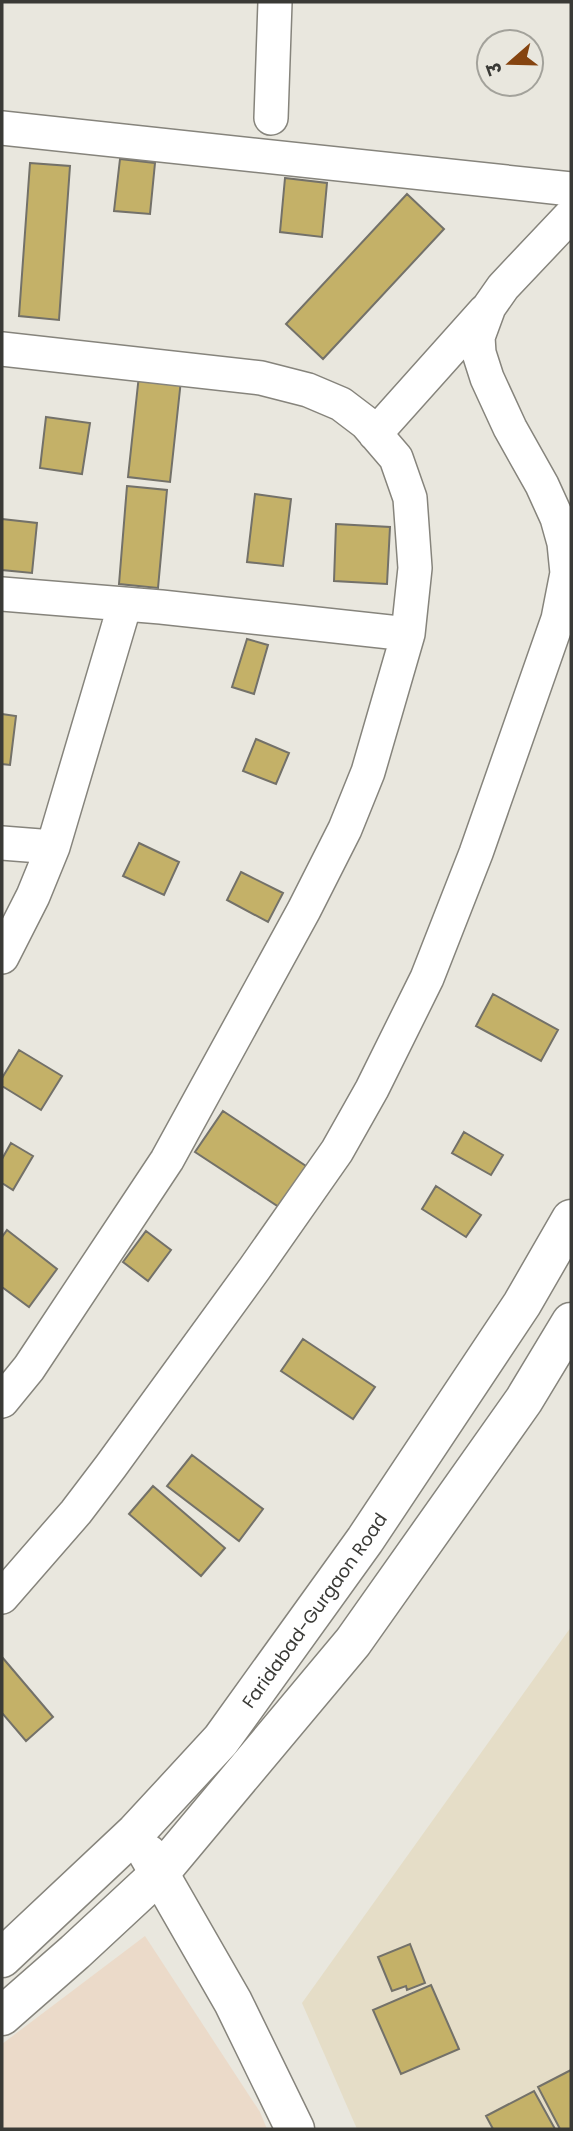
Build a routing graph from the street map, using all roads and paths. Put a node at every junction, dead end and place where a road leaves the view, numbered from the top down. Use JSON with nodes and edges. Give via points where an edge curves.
{"nodes":[{"id":1,"x":275,"y":2,"type":"edge"},
{"id":2,"x":271,"y":118,"type":"dead end"},
{"id":3,"x":2,"y":128,"type":"edge"},
{"id":4,"x":571,"y":189,"type":"edge"},
{"id":5,"x":571,"y":215,"type":"edge"},
{"id":6,"x":489,"y":307,"type":"junction"},
{"id":7,"x":2,"y":349,"type":"edge"},
{"id":8,"x":375,"y":434,"type":"junction"},
{"id":9,"x":2,"y":594,"type":"edge"},
{"id":10,"x":125,"y":604,"type":"junction"},
{"id":11,"x":408,"y":634,"type":"junction"},
{"id":12,"x":2,"y":843,"type":"edge"},
{"id":13,"x":53,"y":846,"type":"junction"},
{"id":14,"x":2,"y":957,"type":"edge"},
{"id":15,"x":571,"y":1219,"type":"edge"},
{"id":16,"x":571,"y":1322,"type":"edge"},
{"id":17,"x":2,"y":1401,"type":"edge"},
{"id":18,"x":2,"y":1597,"type":"edge"},
{"id":19,"x":136,"y":1832,"type":"junction"},
{"id":20,"x":159,"y":1874,"type":"junction"},
{"id":21,"x":2,"y":1958,"type":"edge"},
{"id":22,"x":2,"y":2016,"type":"edge"},
{"id":23,"x":295,"y":2129,"type":"edge"}],
"edges":[{"from":1,"to":2,"type":"street"},
{"from":3,"to":4,"type":"street"},
{"from":5,"to":6,"type":"street"},
{"from":6,"to":8,"type":"street"},
{"from":6,"to":18,"type":"street","via":[[478,337],[478,353],[510,428],[557,518],[567,573],[558,619],[476,853],[426,978],[337,1151],[111,1466]]},
{"from":7,"to":8,"type":"street","via":[[261,378],[341,404]]},
{"from":8,"to":11,"type":"street","via":[[396,458],[410,498],[415,568]]},
{"from":9,"to":10,"type":"street"},
{"from":10,"to":11,"type":"street"},
{"from":10,"to":13,"type":"street"},
{"from":11,"to":17,"type":"street","via":[[368,772],[304,910],[167,1160],[29,1368]]},
{"from":12,"to":13,"type":"street"},
{"from":13,"to":14,"type":"street"},
{"from":15,"to":19,"type":"main road","name":"Faridabad-Gurgaon Road","via":[[522,1304],[358,1551],[221,1740]]},
{"from":16,"to":20,"type":"main road","via":[[524,1400],[353,1642]]},
{"from":19,"to":20,"type":"main road"},
{"from":19,"to":21,"type":"main road","name":"Faridabad-Gurgaon Road"},
{"from":20,"to":22,"type":"main road"},
{"from":20,"to":23,"type":"main road","via":[[233,2002]]}]}
